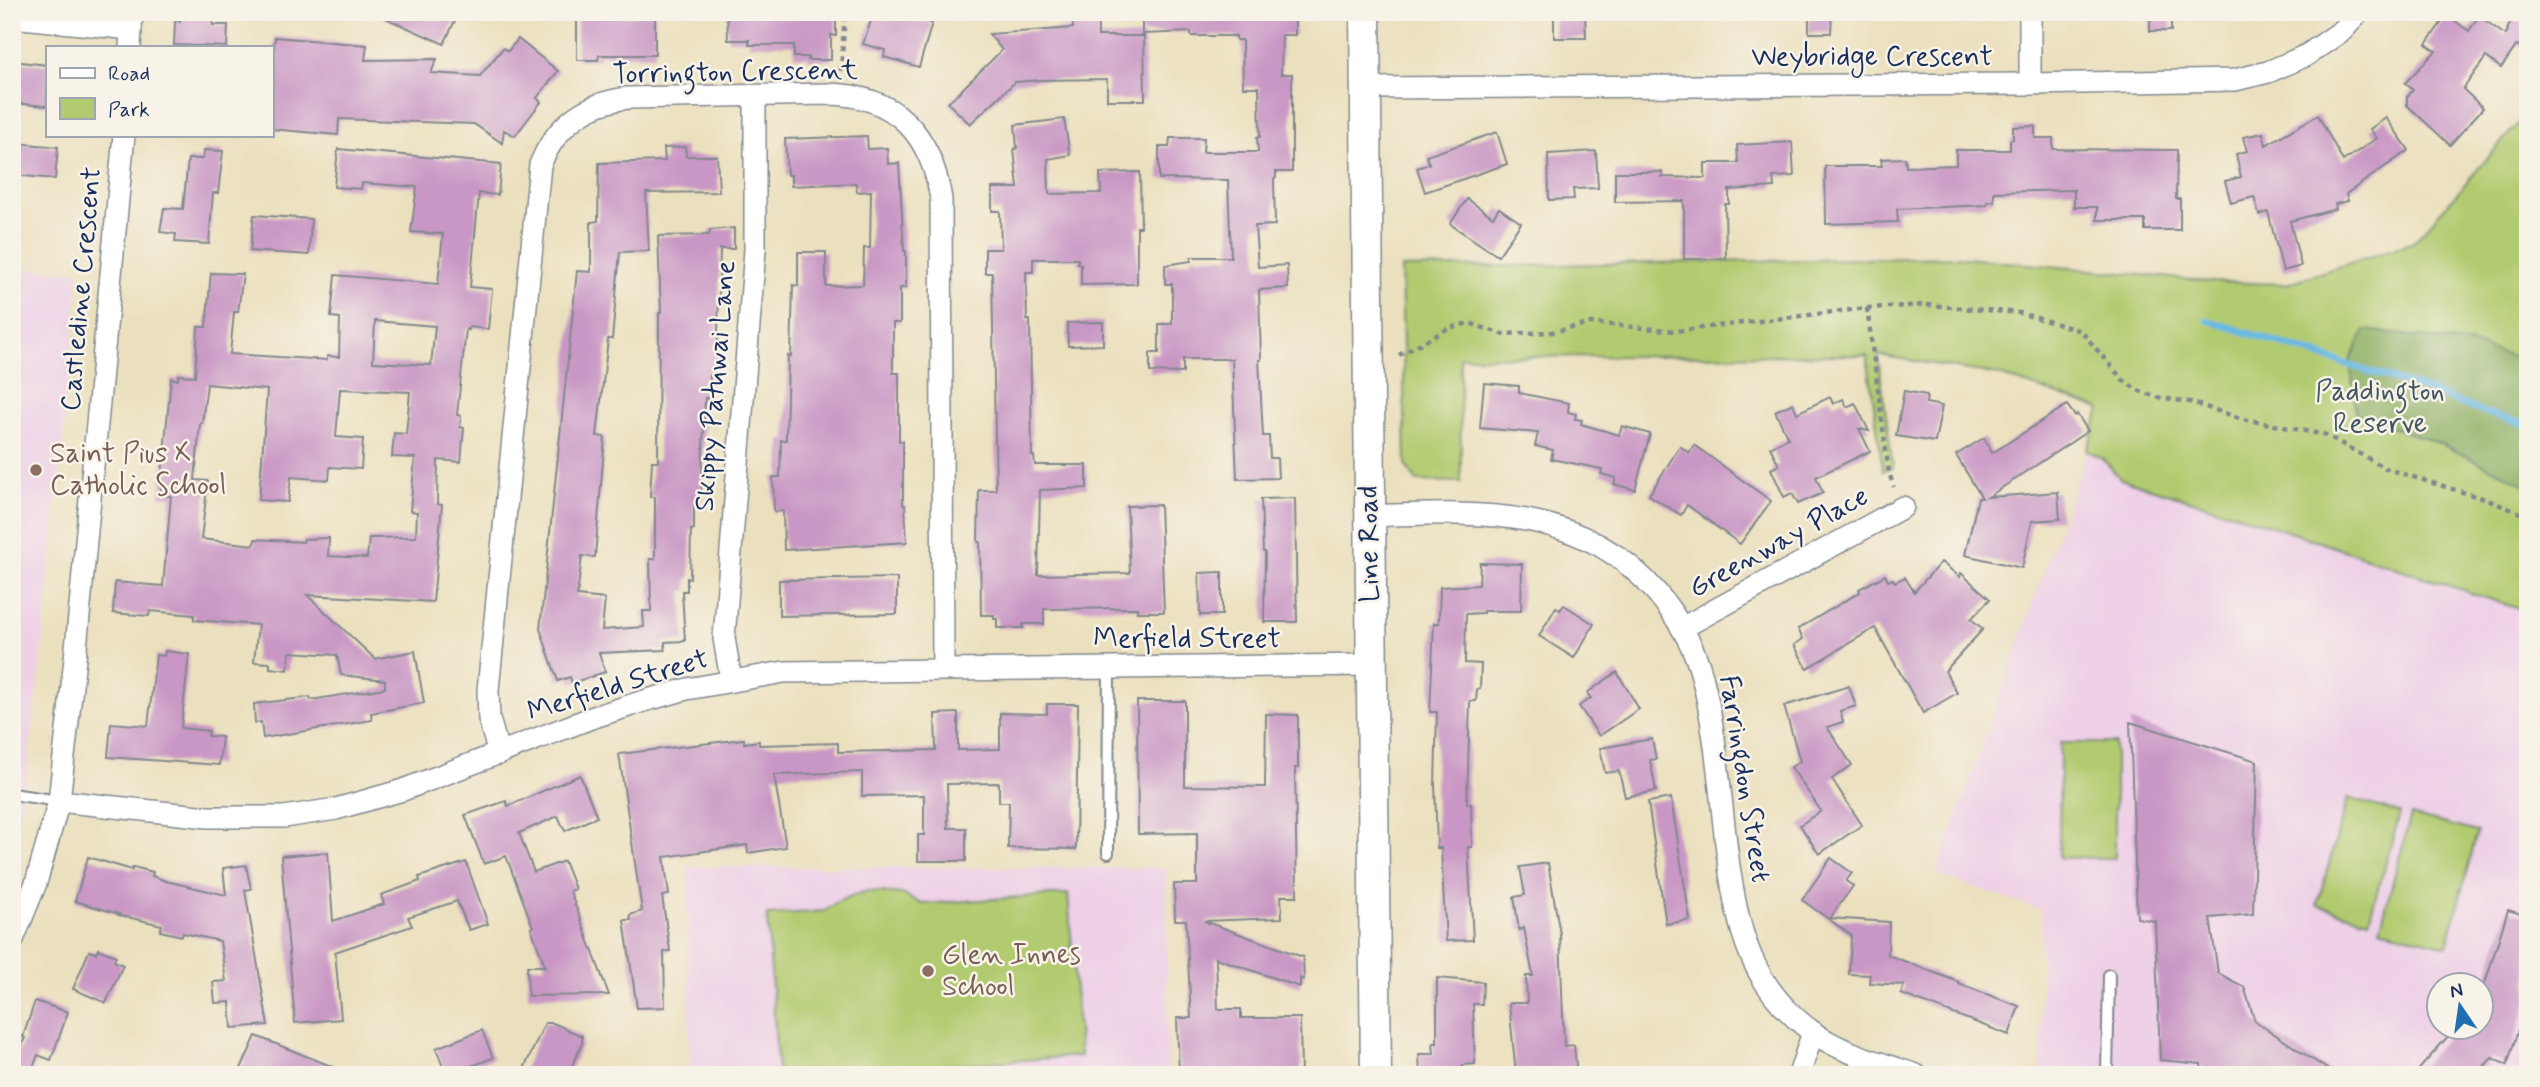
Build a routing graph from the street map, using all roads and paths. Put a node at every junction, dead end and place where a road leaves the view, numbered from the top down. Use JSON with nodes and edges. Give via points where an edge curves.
{"nodes":[{"id":1,"x":845,"y":12,"type":"edge"},
{"id":2,"x":1365,"y":12,"type":"edge"},
{"id":3,"x":2030,"y":12,"type":"edge"},
{"id":4,"x":2359,"y":12,"type":"edge"},
{"id":5,"x":12,"y":17,"type":"edge"},
{"id":6,"x":131,"y":30,"type":"edge"},
{"id":7,"x":841,"y":71,"type":"dead end"},
{"id":8,"x":2030,"y":84,"type":"junction"},
{"id":9,"x":1365,"y":88,"type":"junction"},
{"id":10,"x":755,"y":96,"type":"junction"},
{"id":11,"x":124,"y":136,"type":"edge"},
{"id":12,"x":1867,"y":308,"type":"junction"},
{"id":13,"x":1399,"y":355,"type":"dead end"},
{"id":14,"x":1903,"y":507,"type":"joint"},
{"id":15,"x":1369,"y":516,"type":"junction"},
{"id":16,"x":2528,"y":516,"type":"edge"},
{"id":17,"x":1682,"y":628,"type":"junction"},
{"id":18,"x":1373,"y":665,"type":"junction"},
{"id":19,"x":1109,"y":667,"type":"junction"},
{"id":20,"x":943,"y":669,"type":"junction"},
{"id":21,"x":730,"y":680,"type":"junction"},
{"id":22,"x":499,"y":754,"type":"junction"},
{"id":23,"x":12,"y":794,"type":"edge"},
{"id":24,"x":59,"y":801,"type":"junction"},
{"id":25,"x":1108,"y":853,"type":"dead end"},
{"id":26,"x":12,"y":942,"type":"edge"},
{"id":27,"x":2109,"y":975,"type":"dead end"},
{"id":28,"x":1813,"y":1032,"type":"junction"},
{"id":29,"x":1376,"y":1075,"type":"edge"},
{"id":30,"x":1799,"y":1075,"type":"edge"},
{"id":31,"x":1916,"y":1075,"type":"edge"},
{"id":32,"x":2107,"y":1075,"type":"edge"}],
"edges":[{"from":1,"to":7,"type":"path"},
{"from":2,"to":9,"type":"main road","name":"Line Road"},
{"from":3,"to":8,"type":"street"},
{"from":4,"to":8,"type":"street","name":"Weybridge Crescent","via":[[2343,30],[2307,55],[2235,80]]},
{"from":5,"to":6,"type":"street"},
{"from":8,"to":9,"type":"street","name":"Weybridge Crescent"},
{"from":9,"to":15,"type":"main road","name":"Line Road"},
{"from":10,"to":20,"type":"street","name":"Torrington Crescent","via":[[839,94],[877,103],[911,125],[937,174],[941,213]]},
{"from":10,"to":21,"type":"street","name":"Skippy Patuwai Lane","via":[[755,250],[724,638]]},
{"from":10,"to":22,"type":"street","name":"Torrington Crescent","via":[[609,100],[564,125],[543,157],[537,181],[488,690],[489,719]]},
{"from":11,"to":24,"type":"street","name":"Castledine Crescent"},
{"from":12,"to":13,"type":"path","via":[[1676,331],[1591,323],[1553,332],[1502,334],[1469,323],[1449,328]]},
{"from":12,"to":14,"type":"path","via":[[1889,473]]},
{"from":12,"to":16,"type":"path","via":[[1927,305],[2020,313],[2081,331],[2137,390],[2243,419],[2326,435],[2387,469]]},
{"from":14,"to":17,"type":"street","name":"Greenway Place"},
{"from":15,"to":17,"type":"street","name":"Farringdon Street","via":[[1507,517],[1573,531],[1631,565]]},
{"from":15,"to":18,"type":"main road","name":"Line Road"},
{"from":17,"to":28,"type":"street","name":"Farringdon Street","via":[[1697,660],[1706,698],[1732,890],[1744,941],[1772,991]]},
{"from":18,"to":19,"type":"street","name":"Merfield Street"},
{"from":18,"to":29,"type":"main road","name":"Line Road"},
{"from":19,"to":20,"type":"street","name":"Merfield Street"},
{"from":19,"to":25,"type":"lane"},
{"from":20,"to":21,"type":"street","name":"Merfield Street","via":[[784,672]]},
{"from":21,"to":22,"type":"street","name":"Merfield Street","via":[[618,709]]},
{"from":22,"to":24,"type":"street","name":"Merfield Street","via":[[376,799],[284,817],[208,817]]},
{"from":23,"to":24,"type":"lane"},
{"from":24,"to":26,"type":"street","name":"Castledine Crescent","via":[[36,884]]},
{"from":27,"to":32,"type":"lane"},
{"from":28,"to":30,"type":"street"},
{"from":28,"to":31,"type":"street","name":"Farringdon Street","via":[[1833,1045]]}]}
